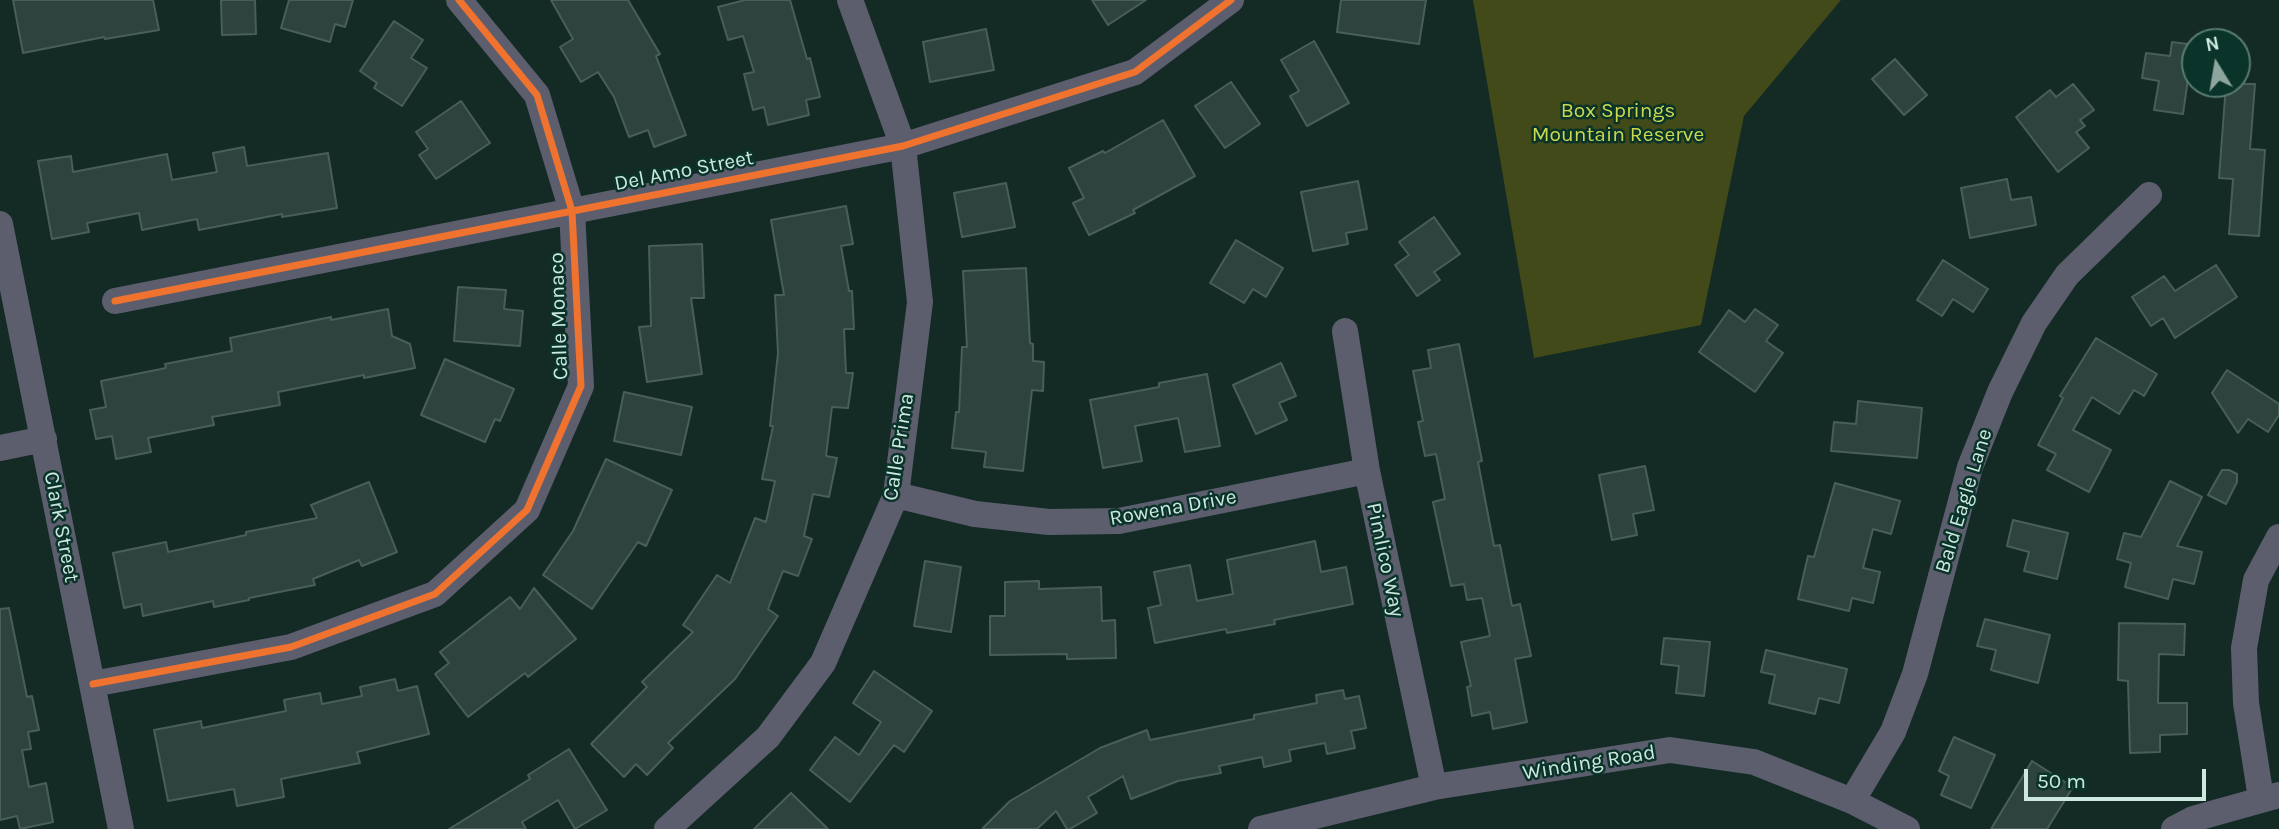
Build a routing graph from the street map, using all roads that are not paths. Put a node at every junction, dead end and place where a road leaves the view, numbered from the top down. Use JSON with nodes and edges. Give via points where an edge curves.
{"nodes":[{"id":1,"x":459,"y":0,"type":"edge"},
{"id":2,"x":850,"y":0,"type":"edge"},
{"id":3,"x":1231,"y":0,"type":"edge"},
{"id":4,"x":903,"y":146,"type":"junction"},
{"id":5,"x":2149,"y":195,"type":"dead end"},
{"id":6,"x":572,"y":211,"type":"junction"},
{"id":7,"x":0,"y":224,"type":"edge"},
{"id":8,"x":115,"y":301,"type":"dead end"},
{"id":9,"x":1345,"y":331,"type":"dead end"},
{"id":10,"x":44,"y":439,"type":"junction"},
{"id":11,"x":0,"y":448,"type":"edge"},
{"id":12,"x":1367,"y":471,"type":"junction"},
{"id":13,"x":896,"y":495,"type":"junction"},
{"id":14,"x":2279,"y":537,"type":"edge"},
{"id":15,"x":93,"y":684,"type":"junction"},
{"id":16,"x":1434,"y":787,"type":"junction"},
{"id":17,"x":2270,"y":796,"type":"edge"},
{"id":18,"x":1852,"y":801,"type":"junction"},
{"id":19,"x":121,"y":829,"type":"edge"},
{"id":20,"x":667,"y":829,"type":"edge"},
{"id":21,"x":1261,"y":829,"type":"edge"},
{"id":22,"x":1907,"y":829,"type":"edge"},
{"id":23,"x":2174,"y":829,"type":"edge"}],
"edges":[{"from":1,"to":6,"type":"street","name":"Calle Monaco","via":[[537,95]]},
{"from":2,"to":4,"type":"street","name":"Calle Prima"},
{"from":3,"to":4,"type":"street","name":"Del Amo Street","via":[[1135,72]]},
{"from":4,"to":6,"type":"street","name":"Del Amo Street"},
{"from":4,"to":13,"type":"street","name":"Calle Prima","via":[[920,302]]},
{"from":5,"to":18,"type":"street","name":"Bald Eagle Lane","via":[[2067,275],[2034,323],[2006,380],[1970,467],[1915,674],[1893,732]]},
{"from":6,"to":8,"type":"street","name":"Del Amo Street"},
{"from":6,"to":15,"type":"street","name":"Calle Monaco","via":[[581,386],[527,510],[435,594],[291,647]]},
{"from":7,"to":10,"type":"street","name":"Clark Street"},
{"from":9,"to":12,"type":"street","name":"Pimlico Way"},
{"from":10,"to":11,"type":"street"},
{"from":10,"to":15,"type":"street","name":"Clark Street"},
{"from":12,"to":13,"type":"street","name":"Rowena Drive","via":[[1119,521],[1049,522],[975,514]]},
{"from":12,"to":16,"type":"street","name":"Pimlico Way"},
{"from":13,"to":20,"type":"street","name":"Calle Prima","via":[[824,663],[768,737]]},
{"from":14,"to":17,"type":"street","via":[[2256,580],[2244,648],[2246,702]]},
{"from":15,"to":19,"type":"street","name":"Clark Street"},
{"from":16,"to":18,"type":"street","name":"Winding Road","via":[[1670,750],[1754,762]]},
{"from":16,"to":21,"type":"street","name":"Winding Road"},
{"from":17,"to":23,"type":"street"},
{"from":18,"to":22,"type":"street","name":"Winding Road"}]}
